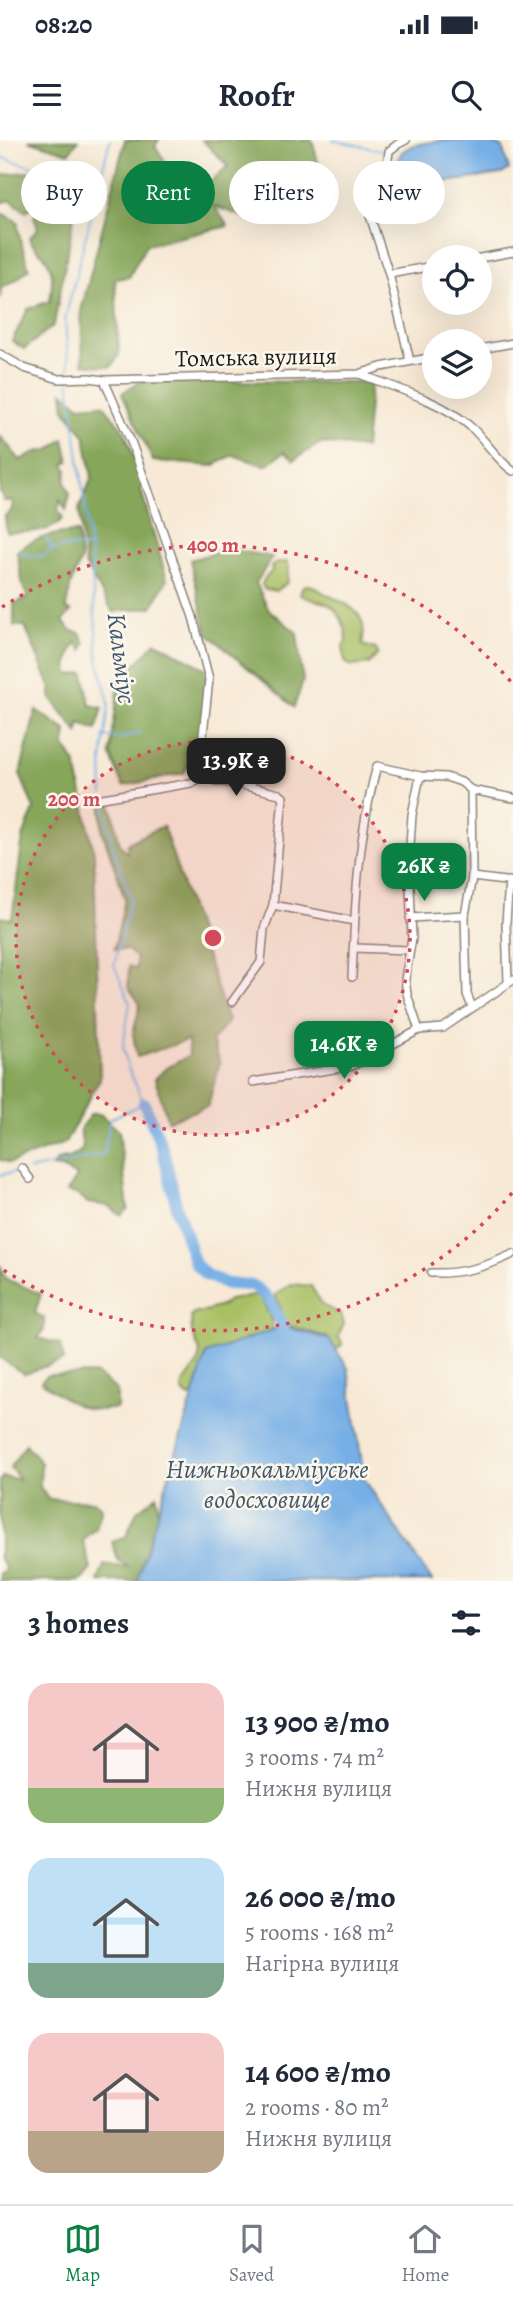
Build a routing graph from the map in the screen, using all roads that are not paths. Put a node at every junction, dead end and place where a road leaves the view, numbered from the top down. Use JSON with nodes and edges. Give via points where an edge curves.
{"nodes":[{"id":1,"x":406,"y":140,"type":"edge"},
{"id":2,"x":513,"y":252,"type":"edge"},
{"id":3,"x":492,"y":256,"type":"edge"},
{"id":4,"x":422,"y":268,"type":"edge"},
{"id":5,"x":388,"y":274,"type":"junction"},
{"id":6,"x":513,"y":344,"type":"edge"},
{"id":7,"x":492,"y":347,"type":"edge"},
{"id":8,"x":0,"y":354,"type":"edge"},
{"id":9,"x":422,"y":359,"type":"edge"},
{"id":10,"x":410,"y":361,"type":"junction"},
{"id":11,"x":359,"y":374,"type":"junction"},
{"id":12,"x":104,"y":380,"type":"junction"},
{"id":13,"x":513,"y":471,"type":"edge"},
{"id":14,"x":204,"y":776,"type":"junction"},
{"id":15,"x":420,"y":776,"type":"junction"},
{"id":16,"x":471,"y":790,"type":"junction"},
{"id":17,"x":513,"y":798,"type":"edge"},
{"id":18,"x":97,"y":799,"type":"dead end"},
{"id":19,"x":472,"y":877,"type":"junction"},
{"id":20,"x":511,"y":881,"type":"edge"},
{"id":21,"x":273,"y":905,"type":"junction"},
{"id":22,"x":465,"y":915,"type":"junction"},
{"id":23,"x":410,"y":918,"type":"junction"},
{"id":24,"x":354,"y":921,"type":"junction"},
{"id":25,"x":354,"y":948,"type":"junction"},
{"id":26,"x":409,"y":950,"type":"junction"},
{"id":27,"x":352,"y":977,"type":"dead end"},
{"id":28,"x":511,"y":981,"type":"edge"},
{"id":29,"x":232,"y":1002,"type":"dead end"},
{"id":30,"x":472,"y":1007,"type":"junction"},
{"id":31,"x":419,"y":1030,"type":"junction"},
{"id":32,"x":253,"y":1082,"type":"dead end"},
{"id":33,"x":22,"y":1168,"type":"dead end"},
{"id":34,"x":30,"y":1179,"type":"dead end"},
{"id":35,"x":513,"y":1254,"type":"edge"},
{"id":36,"x":431,"y":1273,"type":"dead end"}],
"edges":[{"from":1,"to":5,"type":"street","via":[[389,151],[384,192],[370,216]]},
{"from":2,"to":3,"type":"street"},
{"from":4,"to":5,"type":"street"},
{"from":5,"to":10,"type":"street"},
{"from":6,"to":7,"type":"street"},
{"from":8,"to":12,"type":"street","name":"Томська вулиця","via":[[23,368],[59,379]]},
{"from":9,"to":10,"type":"street","name":"Томська вулиця"},
{"from":10,"to":11,"type":"street","name":"Томська вулиця"},
{"from":11,"to":12,"type":"street","name":"Томська вулиця"},
{"from":11,"to":13,"type":"street","via":[[456,416]]},
{"from":12,"to":14,"type":"street","via":[[132,444],[187,599],[209,679]]},
{"from":14,"to":18,"type":"street","via":[[191,783]]},
{"from":14,"to":21,"type":"street","via":[[283,797]]},
{"from":15,"to":16,"type":"street","via":[[446,777]]},
{"from":15,"to":23,"type":"street","via":[[411,838]]},
{"from":15,"to":24,"type":"street","via":[[377,766],[358,867]]},
{"from":16,"to":17,"type":"street"},
{"from":16,"to":19,"type":"street"},
{"from":19,"to":20,"type":"street"},
{"from":19,"to":22,"type":"street"},
{"from":20,"to":28,"type":"street","via":[[506,923]]},
{"from":21,"to":24,"type":"street"},
{"from":21,"to":29,"type":"street","via":[[264,929],[261,962]]},
{"from":22,"to":23,"type":"street"},
{"from":22,"to":30,"type":"street","via":[[467,994]]},
{"from":23,"to":26,"type":"street"},
{"from":24,"to":25,"type":"street"},
{"from":25,"to":26,"type":"street"},
{"from":25,"to":27,"type":"street"},
{"from":26,"to":31,"type":"street","via":[[405,979]]},
{"from":28,"to":30,"type":"street"},
{"from":30,"to":31,"type":"street","via":[[443,1027]]},
{"from":31,"to":32,"type":"street","via":[[352,1066]]},
{"from":33,"to":34,"type":"street"},
{"from":35,"to":36,"type":"street","via":[[474,1270]]}]}
